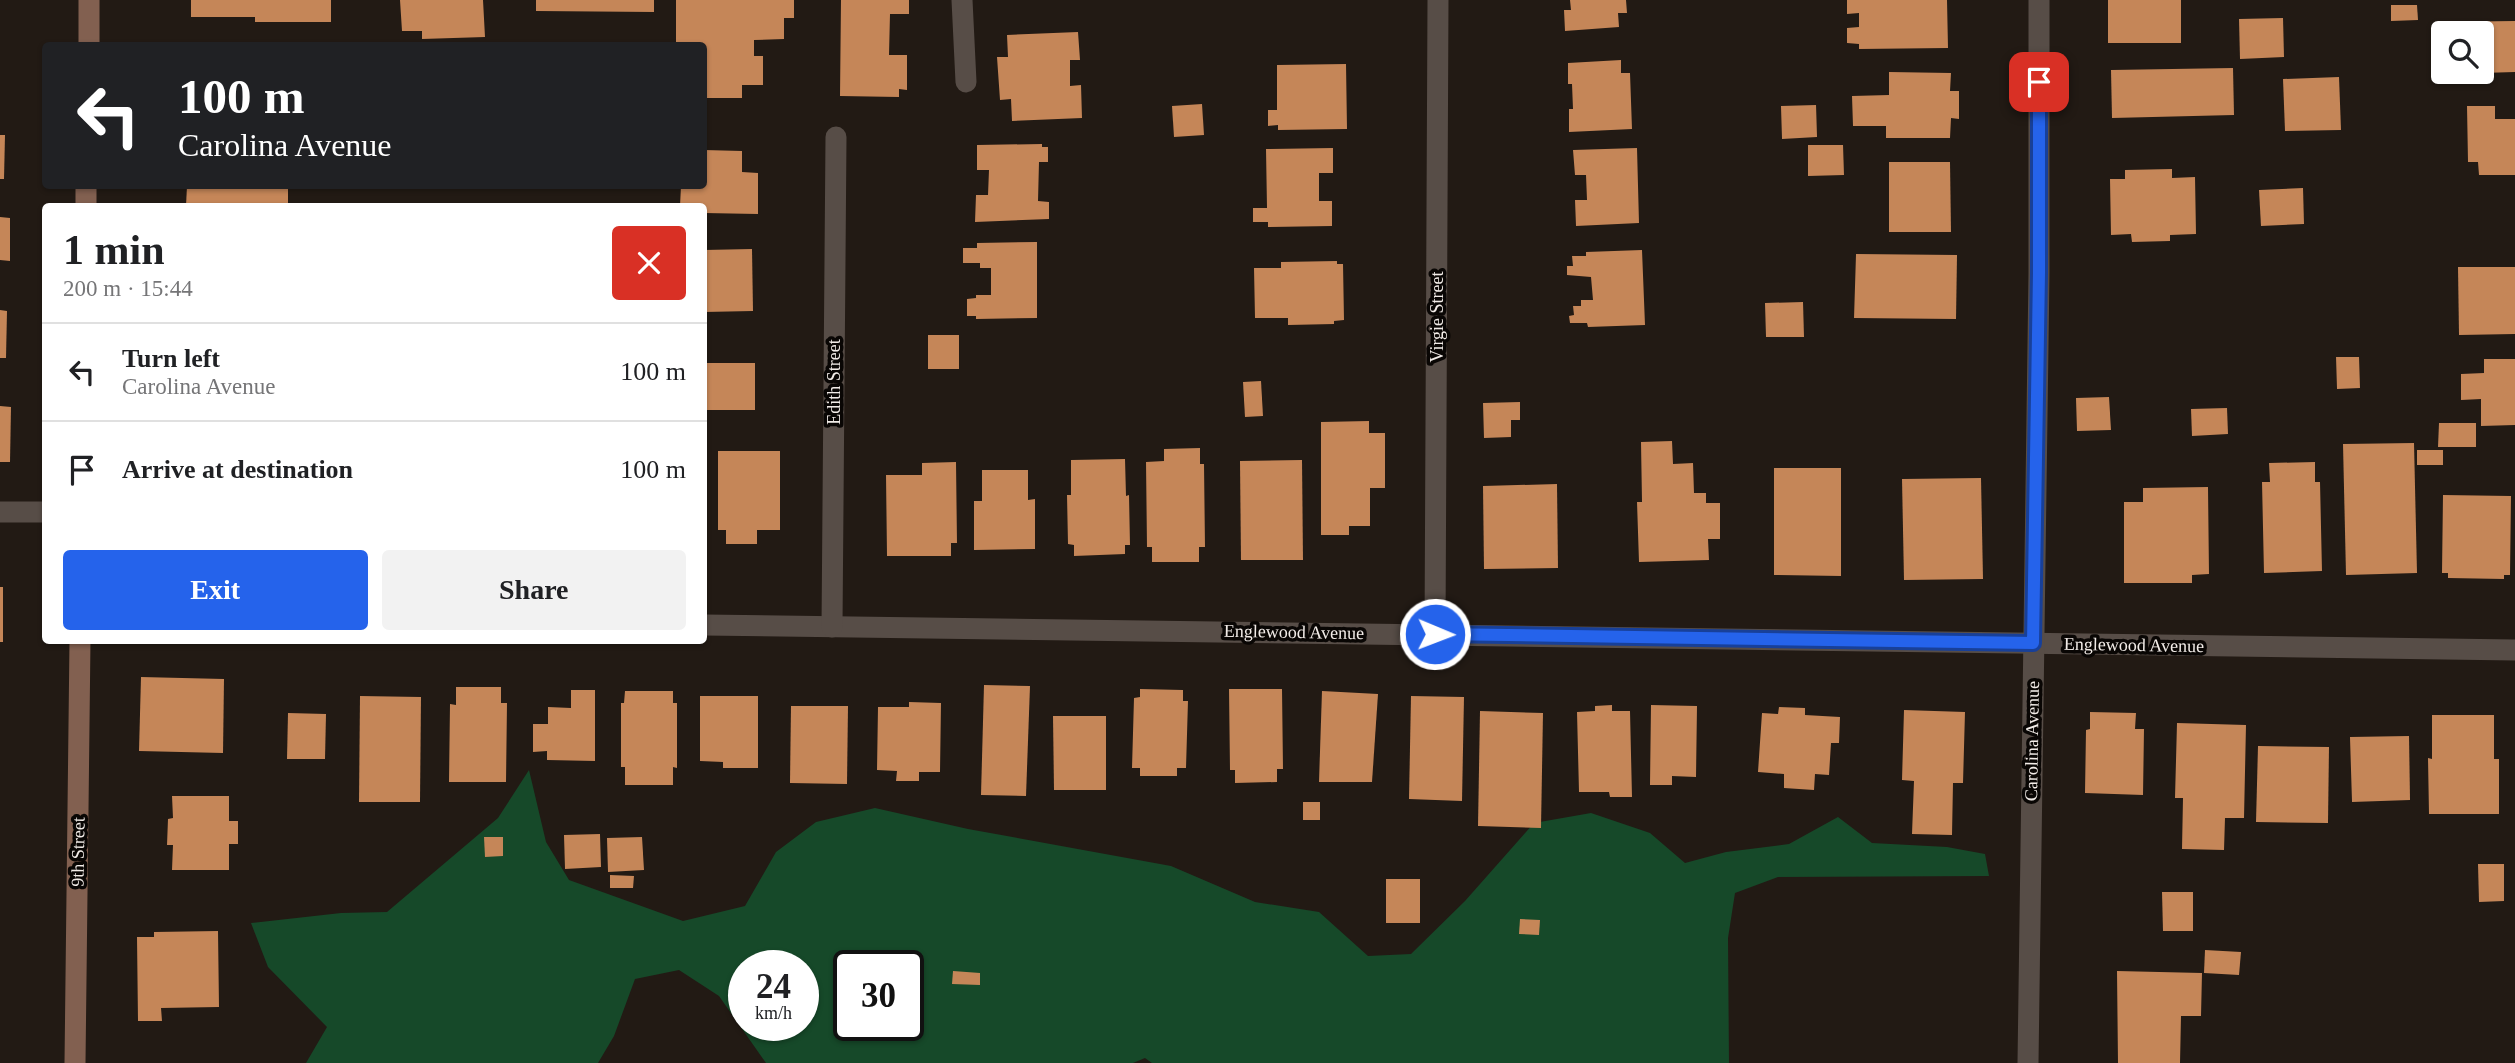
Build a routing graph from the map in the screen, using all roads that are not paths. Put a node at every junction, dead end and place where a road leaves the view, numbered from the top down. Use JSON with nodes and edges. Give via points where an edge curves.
{"nodes":[{"id":1,"x":89,"y":0,"type":"edge"},
{"id":2,"x":962,"y":0,"type":"edge"},
{"id":3,"x":1438,"y":0,"type":"edge"},
{"id":4,"x":2039,"y":0,"type":"edge"},
{"id":5,"x":89,"y":42,"type":"edge"},
{"id":6,"x":966,"y":82,"type":"dead end"},
{"id":7,"x":836,"y":137,"type":"dead end"},
{"id":8,"x":0,"y":512,"type":"edge"},
{"id":9,"x":42,"y":512,"type":"edge"},
{"id":10,"x":707,"y":625,"type":"edge"},
{"id":11,"x":832,"y":627,"type":"junction"},
{"id":12,"x":1435,"y":634,"type":"junction"},
{"id":13,"x":2033,"y":643,"type":"junction"},
{"id":14,"x":80,"y":644,"type":"edge"},
{"id":15,"x":2515,"y":650,"type":"edge"},
{"id":16,"x":75,"y":1063,"type":"edge"},
{"id":17,"x":2028,"y":1063,"type":"edge"}],
"edges":[{"from":1,"to":5,"type":"street"},
{"from":2,"to":6,"type":"street"},
{"from":3,"to":12,"type":"street","name":"Virgie Street"},
{"from":4,"to":13,"type":"street","name":"Carolina Avenue"},
{"from":7,"to":11,"type":"street","name":"Edith Street"},
{"from":8,"to":9,"type":"street"},
{"from":10,"to":11,"type":"street","name":"Englewood Avenue"},
{"from":11,"to":12,"type":"street","name":"Englewood Avenue"},
{"from":12,"to":13,"type":"street","name":"Englewood Avenue"},
{"from":13,"to":15,"type":"street","name":"Englewood Avenue"},
{"from":13,"to":17,"type":"street","name":"Carolina Avenue"},
{"from":14,"to":16,"type":"street","name":"9th Street"}]}
